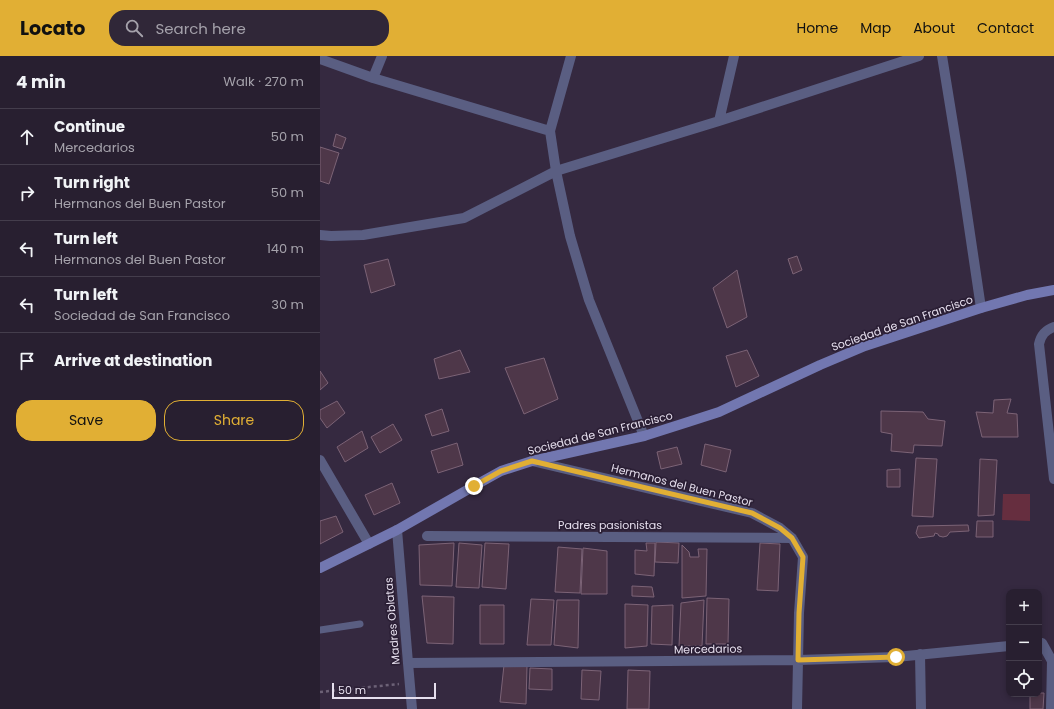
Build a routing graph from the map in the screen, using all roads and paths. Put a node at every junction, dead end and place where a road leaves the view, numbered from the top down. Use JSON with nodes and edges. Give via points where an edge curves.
{"nodes":[{"id":1,"x":382,"y":56,"type":"edge"},
{"id":2,"x":571,"y":56,"type":"edge"},
{"id":3,"x":734,"y":56,"type":"edge"},
{"id":4,"x":919,"y":56,"type":"edge"},
{"id":5,"x":942,"y":56,"type":"edge"},
{"id":6,"x":320,"y":59,"type":"edge"},
{"id":7,"x":373,"y":78,"type":"junction"},
{"id":8,"x":719,"y":121,"type":"junction"},
{"id":9,"x":550,"y":131,"type":"junction"},
{"id":10,"x":556,"y":171,"type":"junction"},
{"id":11,"x":320,"y":235,"type":"edge"},
{"id":12,"x":1054,"y":290,"type":"edge"},
{"id":13,"x":981,"y":308,"type":"junction"},
{"id":14,"x":1054,"y":327,"type":"edge"},
{"id":15,"x":644,"y":436,"type":"junction"},
{"id":16,"x":320,"y":460,"type":"edge"},
{"id":17,"x":532,"y":461,"type":"junction"},
{"id":18,"x":1054,"y":479,"type":"edge"},
{"id":19,"x":397,"y":530,"type":"junction"},
{"id":20,"x":427,"y":536,"type":"dead end"},
{"id":21,"x":792,"y":538,"type":"junction"},
{"id":22,"x":369,"y":544,"type":"junction"},
{"id":23,"x":320,"y":568,"type":"edge"},
{"id":24,"x":360,"y":624,"type":"dead end"},
{"id":25,"x":320,"y":630,"type":"edge"},
{"id":26,"x":1006,"y":646,"type":"edge"},
{"id":27,"x":1042,"y":647,"type":"edge"},
{"id":28,"x":920,"y":654,"type":"junction"},
{"id":29,"x":798,"y":660,"type":"junction"},
{"id":30,"x":408,"y":664,"type":"junction"},
{"id":31,"x":410,"y":684,"type":"junction"},
{"id":32,"x":320,"y":692,"type":"edge"},
{"id":33,"x":412,"y":709,"type":"edge"},
{"id":34,"x":797,"y":709,"type":"edge"},
{"id":35,"x":921,"y":709,"type":"edge"},
{"id":36,"x":1051,"y":709,"type":"edge"}],
"edges":[{"from":1,"to":7,"type":"street"},
{"from":2,"to":9,"type":"street"},
{"from":3,"to":8,"type":"street"},
{"from":4,"to":8,"type":"street"},
{"from":5,"to":13,"type":"street"},
{"from":6,"to":7,"type":"street"},
{"from":7,"to":9,"type":"street"},
{"from":8,"to":10,"type":"street"},
{"from":9,"to":10,"type":"street"},
{"from":10,"to":11,"type":"street","via":[[464,218],[363,235]]},
{"from":10,"to":15,"type":"street","via":[[570,236],[589,300]]},
{"from":12,"to":13,"type":"street","name":"Sociedad de San Francisco"},
{"from":13,"to":15,"type":"street","name":"Sociedad de San Francisco","via":[[865,346],[719,412]]},
{"from":14,"to":18,"type":"street","via":[[1042,335],[1039,344]]},
{"from":15,"to":17,"type":"street","name":"Sociedad de San Francisco"},
{"from":16,"to":22,"type":"street"},
{"from":17,"to":19,"type":"street","name":"Sociedad de San Francisco","via":[[501,471]]},
{"from":17,"to":21,"type":"street","name":"Hermanos del Buen Pastor","via":[[752,513],[780,528]]},
{"from":19,"to":22,"type":"street","name":"Sociedad de San Francisco"},
{"from":19,"to":30,"type":"street","name":"Madres Oblatas"},
{"from":20,"to":21,"type":"street","name":"Padres pasionistas"},
{"from":21,"to":29,"type":"street","name":"Hermanos del Buen Pastor","via":[[803,557]]},
{"from":22,"to":23,"type":"street","name":"Sociedad de San Francisco"},
{"from":24,"to":25,"type":"lane"},
{"from":26,"to":28,"type":"street","name":"Mercedarios"},
{"from":27,"to":36,"type":"street","via":[[1052,661]]},
{"from":28,"to":29,"type":"street","name":"Mercedarios"},
{"from":28,"to":35,"type":"street"},
{"from":29,"to":30,"type":"street","name":"Mercedarios"},
{"from":29,"to":34,"type":"street","name":"Hermanos del Buen Pastor"},
{"from":30,"to":31,"type":"street","name":"Madres Oblatas"},
{"from":31,"to":32,"type":"path"},
{"from":31,"to":33,"type":"street","name":"Madres Oblatas"}]}
